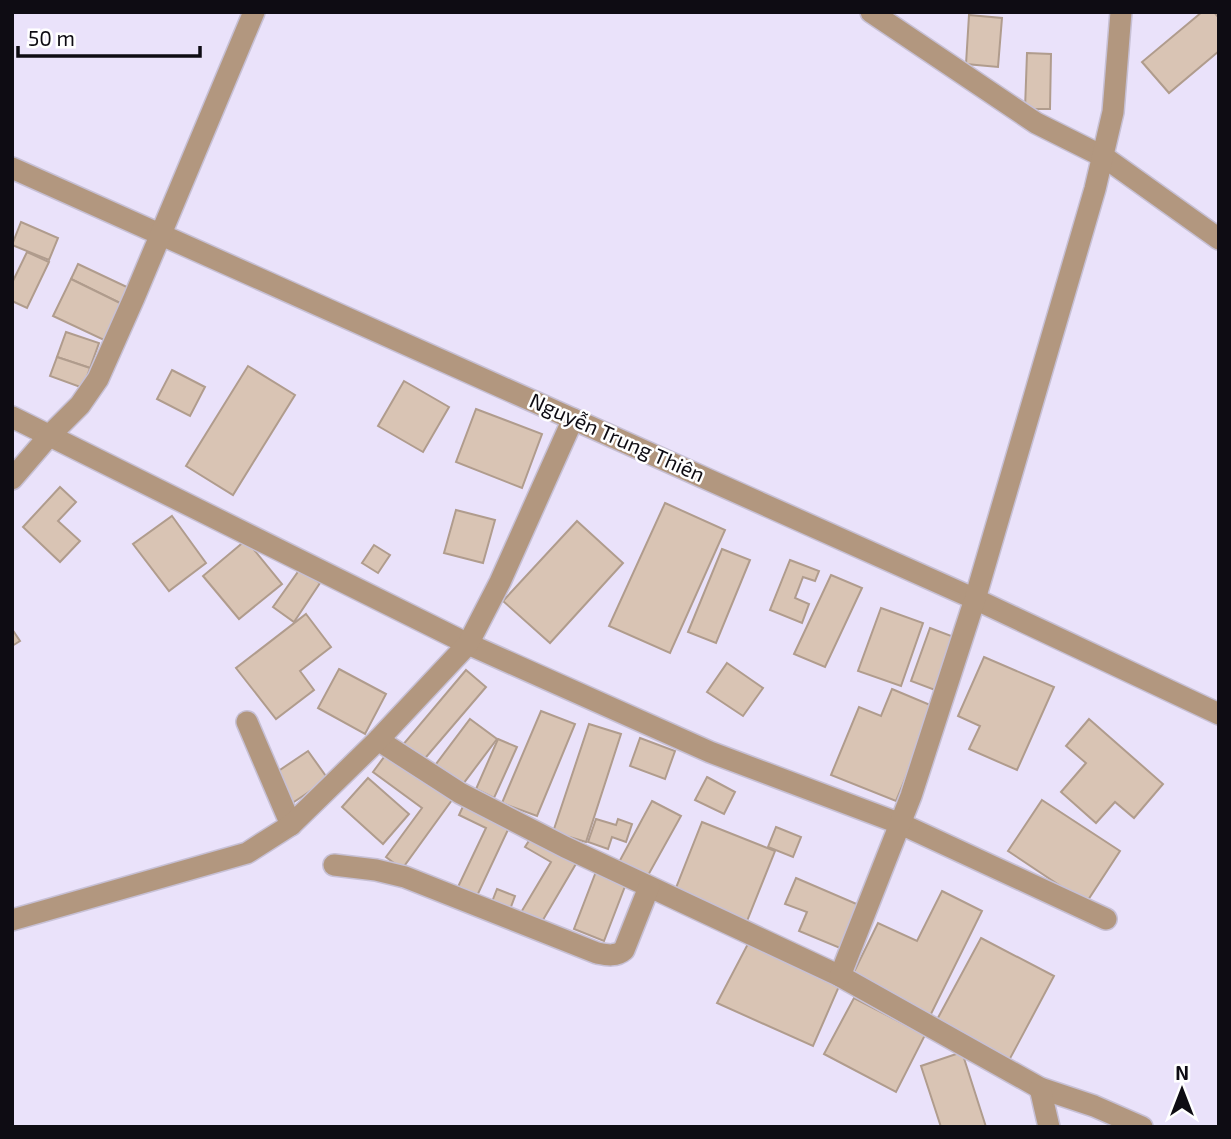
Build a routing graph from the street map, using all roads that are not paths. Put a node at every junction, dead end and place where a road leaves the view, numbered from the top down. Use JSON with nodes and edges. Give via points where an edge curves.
{"nodes":[{"id":1,"x":254,"y":12,"type":"edge"},
{"id":2,"x":871,"y":12,"type":"edge"},
{"id":3,"x":1121,"y":12,"type":"edge"},
{"id":4,"x":1104,"y":157,"type":"junction"},
{"id":5,"x":12,"y":168,"type":"edge"},
{"id":6,"x":160,"y":234,"type":"junction"},
{"id":7,"x":1219,"y":239,"type":"edge"},
{"id":8,"x":12,"y":417,"type":"edge"},
{"id":9,"x":573,"y":419,"type":"junction"},
{"id":10,"x":49,"y":436,"type":"junction"},
{"id":11,"x":12,"y":480,"type":"edge"},
{"id":12,"x":975,"y":599,"type":"junction"},
{"id":13,"x":468,"y":644,"type":"junction"},
{"id":14,"x":1219,"y":714,"type":"edge"},
{"id":15,"x":247,"y":722,"type":"dead end"},
{"id":16,"x":378,"y":740,"type":"junction"},
{"id":17,"x":901,"y":824,"type":"junction"},
{"id":18,"x":291,"y":825,"type":"junction"},
{"id":19,"x":334,"y":865,"type":"dead end"},
{"id":20,"x":649,"y":887,"type":"junction"},
{"id":21,"x":1106,"y":919,"type":"dead end"},
{"id":22,"x":12,"y":920,"type":"edge"},
{"id":23,"x":840,"y":976,"type":"junction"},
{"id":24,"x":1040,"y":1088,"type":"junction"},
{"id":25,"x":1049,"y":1127,"type":"edge"},
{"id":26,"x":1142,"y":1127,"type":"edge"}],
"edges":[{"from":1,"to":6,"type":"street"},
{"from":2,"to":4,"type":"street","via":[[1036,123]]},
{"from":3,"to":4,"type":"street","via":[[1113,112]]},
{"from":4,"to":7,"type":"street"},
{"from":4,"to":12,"type":"street"},
{"from":5,"to":6,"type":"street","name":"Nguyễn Trung Thiên"},
{"from":6,"to":9,"type":"street","name":"Nguyễn Trung Thiên"},
{"from":6,"to":10,"type":"street","via":[[98,379]]},
{"from":8,"to":10,"type":"street"},
{"from":9,"to":12,"type":"street","name":"Nguyễn Trung Thiên"},
{"from":9,"to":13,"type":"street"},
{"from":10,"to":11,"type":"street"},
{"from":10,"to":13,"type":"street"},
{"from":12,"to":14,"type":"street","name":"Nguyễn Trung Thiên"},
{"from":12,"to":17,"type":"street"},
{"from":13,"to":16,"type":"street"},
{"from":13,"to":17,"type":"street","via":[[710,752]]},
{"from":15,"to":18,"type":"street"},
{"from":16,"to":18,"type":"street"},
{"from":16,"to":20,"type":"street","via":[[460,793]]},
{"from":17,"to":21,"type":"street"},
{"from":17,"to":23,"type":"street"},
{"from":18,"to":22,"type":"street","via":[[247,853]]},
{"from":19,"to":20,"type":"street","via":[[405,877],[611,956],[624,950]]},
{"from":20,"to":23,"type":"street"},
{"from":23,"to":24,"type":"street"},
{"from":24,"to":25,"type":"street"},
{"from":24,"to":26,"type":"street"}]}
